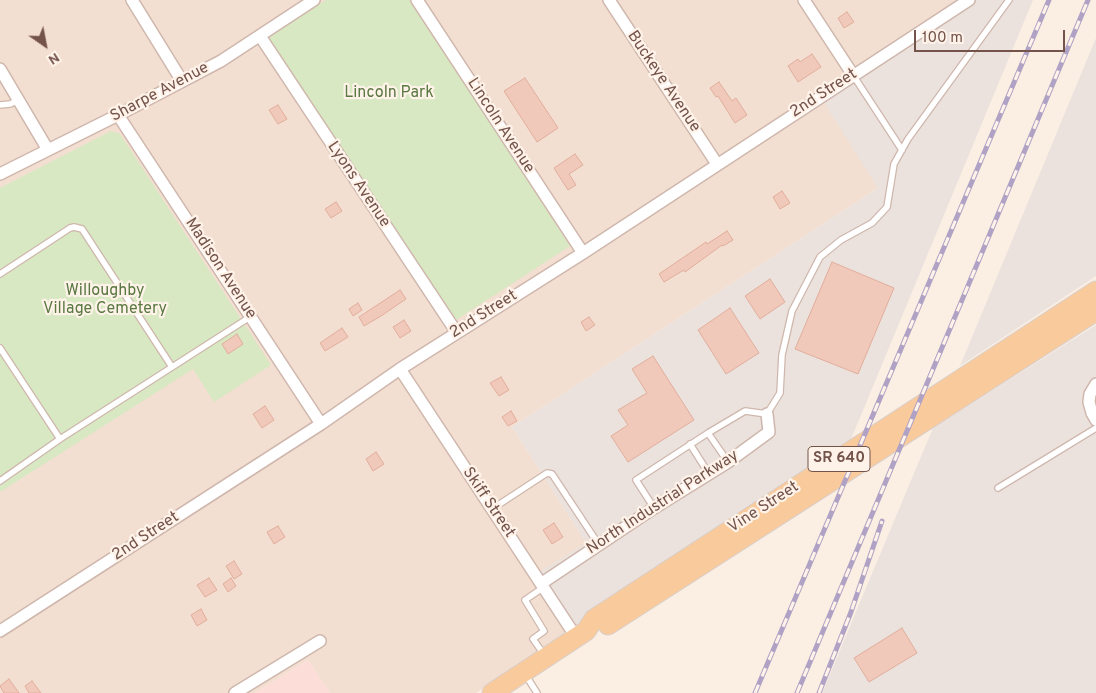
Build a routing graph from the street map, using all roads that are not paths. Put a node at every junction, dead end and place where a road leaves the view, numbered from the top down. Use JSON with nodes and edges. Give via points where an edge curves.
{"nodes":[{"id":1,"x":132,"y":0,"type":"edge"},
{"id":2,"x":417,"y":0,"type":"edge"},
{"id":3,"x":609,"y":0,"type":"edge"},
{"id":4,"x":804,"y":0,"type":"edge"},
{"id":5,"x":969,"y":0,"type":"edge"},
{"id":6,"x":1009,"y":0,"type":"edge"},
{"id":7,"x":309,"y":1,"type":"edge"},
{"id":8,"x":260,"y":36,"type":"junction"},
{"id":9,"x":0,"y":69,"type":"edge"},
{"id":10,"x":853,"y":75,"type":"junction"},
{"id":11,"x":182,"y":81,"type":"junction"},
{"id":12,"x":18,"y":100,"type":"junction"},
{"id":13,"x":0,"y":105,"type":"edge"},
{"id":14,"x":118,"y":115,"type":"junction"},
{"id":15,"x":48,"y":150,"type":"junction"},
{"id":16,"x":902,"y":150,"type":"junction"},
{"id":17,"x":717,"y":164,"type":"junction"},
{"id":18,"x":0,"y":174,"type":"edge"},
{"id":19,"x":583,"y":253,"type":"junction"},
{"id":20,"x":0,"y":274,"type":"edge"},
{"id":21,"x":1096,"y":291,"type":"edge"},
{"id":22,"x":1096,"y":311,"type":"edge"},
{"id":23,"x":250,"y":317,"type":"junction"},
{"id":24,"x":457,"y":333,"type":"junction"},
{"id":25,"x":0,"y":348,"type":"edge"},
{"id":26,"x":172,"y":367,"type":"junction"},
{"id":27,"x":400,"y":369,"type":"junction"},
{"id":28,"x":1096,"y":384,"type":"edge"},
{"id":29,"x":767,"y":414,"type":"junction"},
{"id":30,"x":1096,"y":420,"type":"edge"},
{"id":31,"x":321,"y":424,"type":"junction"},
{"id":32,"x":1096,"y":428,"type":"edge"},
{"id":33,"x":708,"y":433,"type":"junction"},
{"id":34,"x":60,"y":439,"type":"junction"},
{"id":35,"x":690,"y":444,"type":"junction"},
{"id":36,"x":728,"y":462,"type":"junction"},
{"id":37,"x":709,"y":474,"type":"junction"},
{"id":38,"x":0,"y":481,"type":"edge"},
{"id":39,"x":998,"y":488,"type":"dead end"},
{"id":40,"x":492,"y":508,"type":"junction"},
{"id":41,"x":654,"y":508,"type":"junction"},
{"id":42,"x":599,"y":545,"type":"junction"},
{"id":43,"x":543,"y":585,"type":"junction"},
{"id":44,"x":0,"y":631,"type":"edge"},
{"id":45,"x":581,"y":634,"type":"junction"},
{"id":46,"x":320,"y":640,"type":"dead end"},
{"id":47,"x":546,"y":657,"type":"junction"},
{"id":48,"x":524,"y":672,"type":"junction"},
{"id":49,"x":235,"y":693,"type":"edge"},
{"id":50,"x":492,"y":693,"type":"edge"},
{"id":51,"x":537,"y":693,"type":"edge"}],
"edges":[{"from":1,"to":11,"type":"street"},
{"from":2,"to":19,"type":"street","name":"Lincoln Avenue"},
{"from":3,"to":17,"type":"street","name":"Buckeye Avenue"},
{"from":4,"to":10,"type":"street"},
{"from":5,"to":10,"type":"street","name":"2nd Street"},
{"from":6,"to":16,"type":"lane"},
{"from":7,"to":8,"type":"street","name":"Sharpe Avenue"},
{"from":8,"to":11,"type":"street","name":"Sharpe Avenue"},
{"from":8,"to":24,"type":"street","name":"Lyons Avenue"},
{"from":9,"to":12,"type":"street"},
{"from":10,"to":16,"type":"lane"},
{"from":10,"to":17,"type":"street","name":"2nd Street"},
{"from":11,"to":14,"type":"street","name":"Sharpe Avenue"},
{"from":12,"to":13,"type":"lane"},
{"from":12,"to":15,"type":"street"},
{"from":14,"to":15,"type":"street","name":"Sharpe Avenue"},
{"from":14,"to":23,"type":"street","name":"Madison Avenue"},
{"from":15,"to":18,"type":"street","name":"Sharpe Avenue"},
{"from":16,"to":29,"type":"lane","via":[[894,164],[887,207],[872,223],[841,240],[820,258],[792,311],[782,355],[780,393]]},
{"from":17,"to":19,"type":"street","name":"2nd Street"},
{"from":19,"to":24,"type":"street","name":"2nd Street"},
{"from":20,"to":26,"type":"lane","via":[[70,228],[82,230]]},
{"from":21,"to":45,"type":"main road","name":"Vine Street","number":"SR 640","via":[[594,619]]},
{"from":22,"to":45,"type":"main road","name":"Vine Street","number":"SR 640","via":[[600,630]]},
{"from":23,"to":26,"type":"lane"},
{"from":23,"to":31,"type":"street","name":"Madison Avenue"},
{"from":24,"to":27,"type":"street","name":"2nd Street"},
{"from":25,"to":34,"type":"lane"},
{"from":26,"to":34,"type":"lane"},
{"from":27,"to":31,"type":"street","name":"2nd Street"},
{"from":27,"to":40,"type":"street","name":"Skiff Street"},
{"from":28,"to":30,"type":"street","via":[[1089,402]]},
{"from":29,"to":33,"type":"lane","via":[[745,411]]},
{"from":29,"to":36,"type":"street","name":"North Industrial Parkway","via":[[769,432]]},
{"from":31,"to":44,"type":"street","name":"2nd Street"},
{"from":32,"to":39,"type":"lane"},
{"from":33,"to":35,"type":"lane"},
{"from":33,"to":36,"type":"lane"},
{"from":34,"to":38,"type":"lane"},
{"from":35,"to":37,"type":"lane"},
{"from":35,"to":41,"type":"lane","via":[[636,480]]},
{"from":36,"to":37,"type":"street","name":"North Industrial Parkway"},
{"from":37,"to":41,"type":"street","name":"North Industrial Parkway"},
{"from":40,"to":42,"type":"lane","via":[[548,472]]},
{"from":40,"to":43,"type":"street","name":"Skiff Street"},
{"from":41,"to":42,"type":"street","name":"North Industrial Parkway"},
{"from":42,"to":43,"type":"street","name":"North Industrial Parkway"},
{"from":43,"to":45,"type":"street","name":"Skiff Street"},
{"from":43,"to":47,"type":"lane","via":[[525,600],[544,631],[533,639]]},
{"from":45,"to":47,"type":"main road","name":"Vine Street","number":"SR 640"},
{"from":46,"to":49,"type":"street"},
{"from":47,"to":48,"type":"main road","name":"Vine Street","number":"SR 640"},
{"from":48,"to":50,"type":"main road","name":"Vine Street","number":"SR 640"},
{"from":48,"to":51,"type":"lane"}]}
